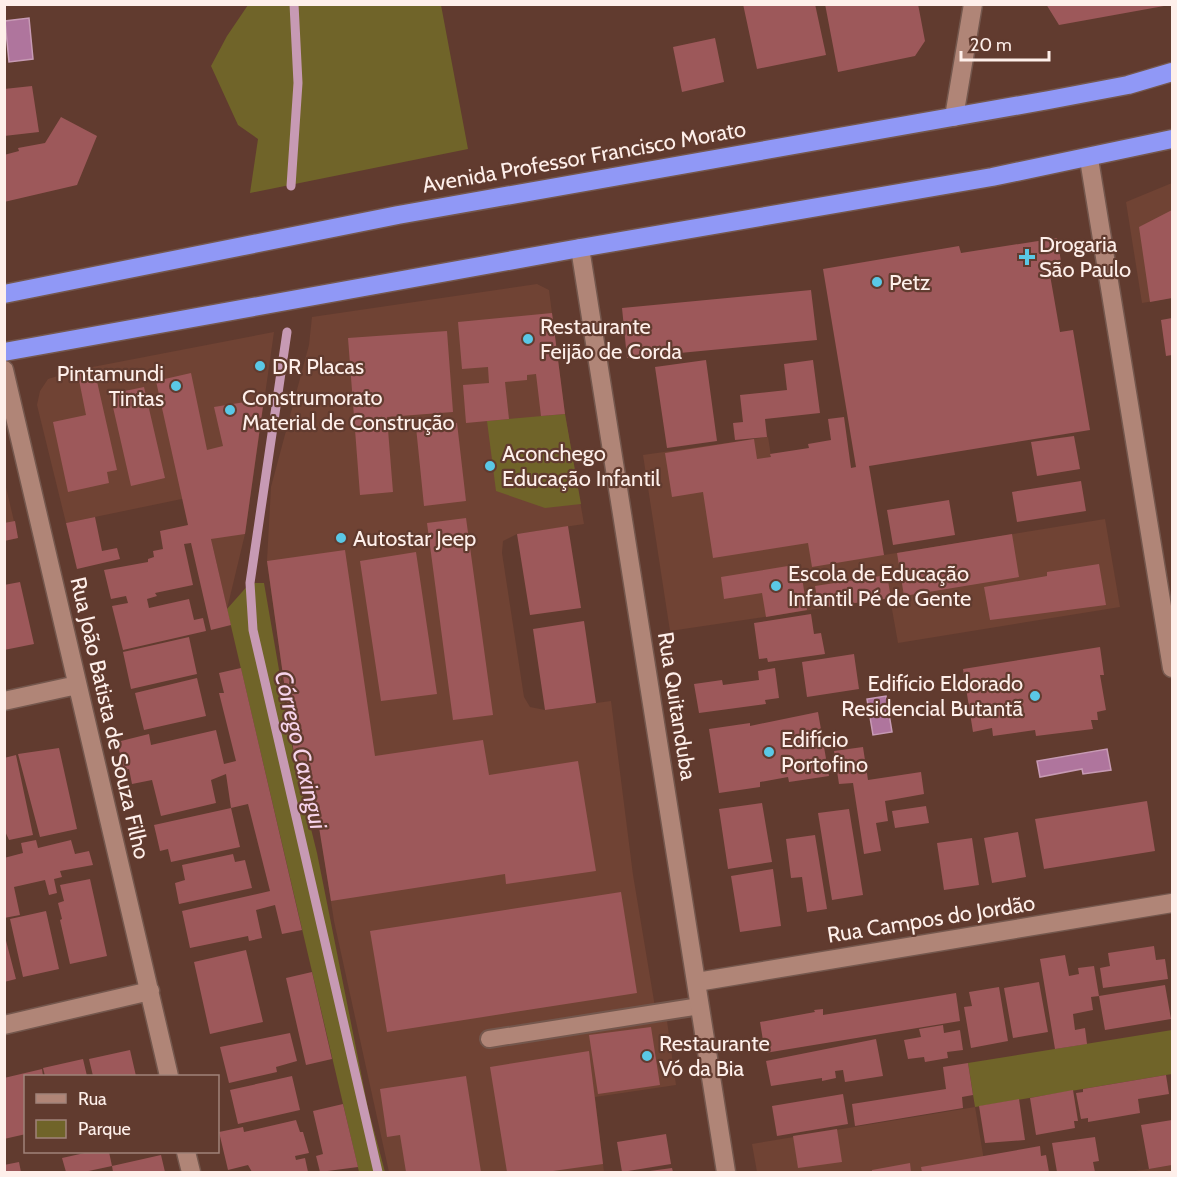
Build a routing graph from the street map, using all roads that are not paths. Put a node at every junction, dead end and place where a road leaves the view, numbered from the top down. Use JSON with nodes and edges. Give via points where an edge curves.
{"nodes":[{"id":1,"x":973,"y":4,"type":"edge"},
{"id":2,"x":1173,"y":72,"type":"edge"},
{"id":3,"x":954,"y":117,"type":"junction"},
{"id":4,"x":1173,"y":139,"type":"edge"},
{"id":5,"x":1089,"y":159,"type":"junction"},
{"id":6,"x":580,"y":248,"type":"junction"},
{"id":7,"x":4,"y":294,"type":"edge"},
{"id":8,"x":4,"y":352,"type":"edge"},
{"id":9,"x":4,"y":370,"type":"edge"},
{"id":10,"x":1173,"y":668,"type":"edge"},
{"id":11,"x":77,"y":685,"type":"junction"},
{"id":12,"x":4,"y":701,"type":"edge"},
{"id":13,"x":1173,"y":903,"type":"edge"},
{"id":14,"x":696,"y":982,"type":"junction"},
{"id":15,"x":150,"y":991,"type":"junction"},
{"id":16,"x":700,"y":1006,"type":"junction"},
{"id":17,"x":4,"y":1025,"type":"edge"},
{"id":18,"x":489,"y":1039,"type":"dead end"},
{"id":19,"x":169,"y":1075,"type":"edge"},
{"id":20,"x":186,"y":1153,"type":"edge"},
{"id":21,"x":190,"y":1173,"type":"edge"},
{"id":22,"x":726,"y":1173,"type":"edge"}],
"edges":[{"from":1,"to":3,"type":"street"},
{"from":2,"to":3,"type":"highway","name":"Avenida Professor Francisco Morato","via":[[1128,85]]},
{"from":3,"to":7,"type":"highway","name":"Avenida Professor Francisco Morato","via":[[398,214]]},
{"from":4,"to":5,"type":"highway"},
{"from":5,"to":6,"type":"highway"},
{"from":5,"to":10,"type":"street"},
{"from":6,"to":8,"type":"highway"},
{"from":6,"to":14,"type":"street","name":"Rua Quitanduba"},
{"from":9,"to":11,"type":"street","name":"Rua João Batista de Souza Filho"},
{"from":11,"to":12,"type":"street"},
{"from":11,"to":15,"type":"street","name":"Rua João Batista de Souza Filho"},
{"from":13,"to":14,"type":"street","name":"Rua Campos do Jordão"},
{"from":14,"to":16,"type":"street","name":"Rua Quitanduba"},
{"from":15,"to":17,"type":"street"},
{"from":15,"to":19,"type":"street","name":"Rua João Batista de Souza Filho"},
{"from":16,"to":18,"type":"lane"},
{"from":16,"to":22,"type":"street","name":"Rua Quitanduba"},
{"from":20,"to":21,"type":"street"}]}
